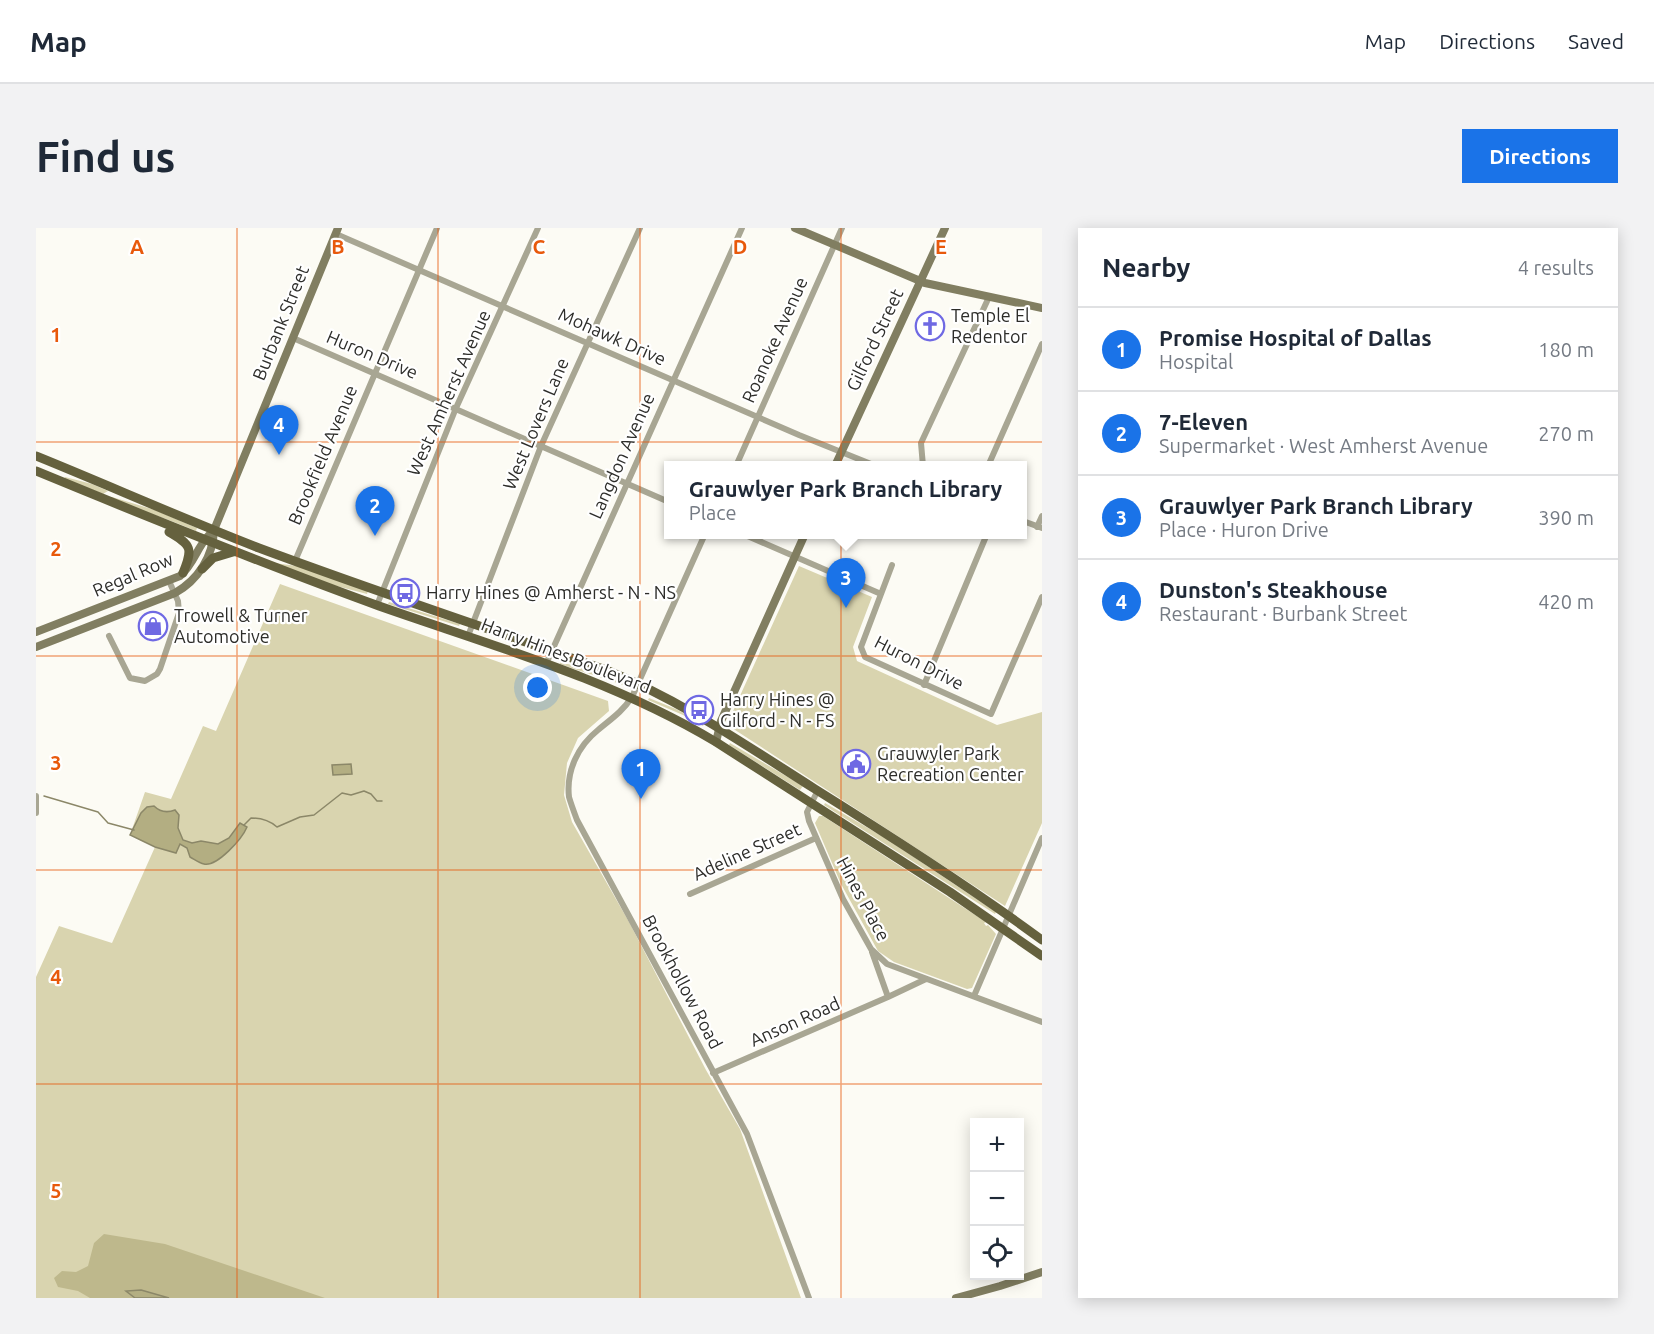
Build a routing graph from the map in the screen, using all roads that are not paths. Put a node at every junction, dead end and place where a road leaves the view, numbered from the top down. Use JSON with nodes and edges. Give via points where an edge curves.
{"nodes":[{"id":1,"x":437,"y":228,"type":"edge"},
{"id":2,"x":538,"y":228,"type":"edge"},
{"id":3,"x":640,"y":228,"type":"edge"},
{"id":4,"x":742,"y":228,"type":"edge"},
{"id":5,"x":795,"y":228,"type":"edge"},
{"id":6,"x":842,"y":228,"type":"edge"},
{"id":7,"x":945,"y":228,"type":"edge"},
{"id":8,"x":337,"y":231,"type":"edge"},
{"id":9,"x":834,"y":245,"type":"junction"},
{"id":10,"x":418,"y":270,"type":"junction"},
{"id":11,"x":920,"y":281,"type":"junction"},
{"id":12,"x":989,"y":297,"type":"junction"},
{"id":13,"x":503,"y":306,"type":"junction"},
{"id":14,"x":1042,"y":307,"type":"edge"},
{"id":15,"x":293,"y":338,"type":"junction"},
{"id":16,"x":588,"y":342,"type":"junction"},
{"id":17,"x":1042,"y":344,"type":"edge"},
{"id":18,"x":374,"y":373,"type":"junction"},
{"id":19,"x":673,"y":380,"type":"junction"},
{"id":20,"x":456,"y":408,"type":"junction"},
{"id":21,"x":757,"y":417,"type":"junction"},
{"id":22,"x":542,"y":446,"type":"junction"},
{"id":23,"x":841,"y":452,"type":"junction"},
{"id":24,"x":36,"y":456,"type":"edge"},
{"id":25,"x":738,"y":461,"type":"edge"},
{"id":26,"x":837,"y":461,"type":"edge"},
{"id":27,"x":865,"y":461,"type":"edge"},
{"id":28,"x":923,"y":461,"type":"edge"},
{"id":29,"x":990,"y":461,"type":"edge"},
{"id":30,"x":57,"y":465,"type":"junction"},
{"id":31,"x":36,"y":471,"type":"edge"},
{"id":32,"x":52,"y":478,"type":"junction"},
{"id":33,"x":627,"y":483,"type":"junction"},
{"id":34,"x":133,"y":498,"type":"junction"},
{"id":35,"x":105,"y":500,"type":"junction"},
{"id":36,"x":664,"y":500,"type":"edge"},
{"id":37,"x":1042,"y":516,"type":"edge"},
{"id":38,"x":150,"y":518,"type":"junction"},
{"id":39,"x":1040,"y":527,"type":"edge"},
{"id":40,"x":214,"y":530,"type":"junction"},
{"id":41,"x":703,"y":539,"type":"edge"},
{"id":42,"x":755,"y":539,"type":"edge"},
{"id":43,"x":804,"y":539,"type":"edge"},
{"id":44,"x":985,"y":539,"type":"edge"},
{"id":45,"x":208,"y":543,"type":"junction"},
{"id":46,"x":234,"y":552,"type":"junction"},
{"id":47,"x":796,"y":557,"type":"junction"},
{"id":48,"x":295,"y":561,"type":"junction"},
{"id":49,"x":892,"y":565,"type":"dead end"},
{"id":50,"x":202,"y":569,"type":"junction"},
{"id":51,"x":183,"y":573,"type":"junction"},
{"id":52,"x":169,"y":581,"type":"junction"},
{"id":53,"x":175,"y":593,"type":"junction"},
{"id":54,"x":382,"y":593,"type":"junction"},
{"id":55,"x":881,"y":594,"type":"junction"},
{"id":56,"x":133,"y":595,"type":"junction"},
{"id":57,"x":1042,"y":597,"type":"edge"},
{"id":58,"x":377,"y":605,"type":"junction"},
{"id":59,"x":103,"y":620,"type":"junction"},
{"id":60,"x":472,"y":623,"type":"junction"},
{"id":61,"x":53,"y":624,"type":"junction"},
{"id":62,"x":36,"y":632,"type":"edge"},
{"id":63,"x":109,"y":636,"type":"dead end"},
{"id":64,"x":468,"y":636,"type":"junction"},
{"id":65,"x":58,"y":637,"type":"junction"},
{"id":66,"x":36,"y":647,"type":"edge"},
{"id":67,"x":552,"y":651,"type":"junction"},
{"id":68,"x":546,"y":664,"type":"junction"},
{"id":69,"x":638,"y":684,"type":"junction"},
{"id":70,"x":924,"y":685,"type":"junction"},
{"id":71,"x":632,"y":697,"type":"junction"},
{"id":72,"x":719,"y":727,"type":"junction"},
{"id":73,"x":716,"y":742,"type":"junction"},
{"id":74,"x":818,"y":790,"type":"junction"},
{"id":75,"x":36,"y":796,"type":"edge"},
{"id":76,"x":811,"y":802,"type":"junction"},
{"id":77,"x":36,"y":813,"type":"edge"},
{"id":78,"x":816,"y":838,"type":"junction"},
{"id":79,"x":1042,"y":838,"type":"edge"},
{"id":80,"x":690,"y":894,"type":"dead end"},
{"id":81,"x":1008,"y":915,"type":"junction"},
{"id":82,"x":1003,"y":928,"type":"junction"},
{"id":83,"x":1042,"y":940,"type":"edge"},
{"id":84,"x":871,"y":949,"type":"junction"},
{"id":85,"x":1042,"y":956,"type":"edge"},
{"id":86,"x":926,"y":979,"type":"junction"},
{"id":87,"x":974,"y":996,"type":"junction"},
{"id":88,"x":888,"y":997,"type":"junction"},
{"id":89,"x":1042,"y":1022,"type":"edge"},
{"id":90,"x":713,"y":1073,"type":"junction"},
{"id":91,"x":1042,"y":1272,"type":"edge"},
{"id":92,"x":808,"y":1298,"type":"edge"},
{"id":93,"x":956,"y":1298,"type":"edge"}],
"edges":[{"from":1,"to":10,"type":"street","name":"Brookfield Avenue"},
{"from":2,"to":13,"type":"street","name":"West Amherst Avenue"},
{"from":3,"to":16,"type":"street","name":"West Lovers Lane"},
{"from":4,"to":19,"type":"street","name":"Langdon Avenue"},
{"from":5,"to":9,"type":"street"},
{"from":6,"to":9,"type":"street","name":"Roanoke Avenue"},
{"from":7,"to":11,"type":"street","name":"Gilford Street"},
{"from":8,"to":10,"type":"street","name":"Mohawk Drive"},
{"from":8,"to":15,"type":"street","name":"Burbank Street"},
{"from":9,"to":11,"type":"street"},
{"from":9,"to":21,"type":"street","name":"Roanoke Avenue"},
{"from":10,"to":13,"type":"street","name":"Mohawk Drive"},
{"from":10,"to":18,"type":"street","name":"Brookfield Avenue"},
{"from":11,"to":12,"type":"street"},
{"from":11,"to":23,"type":"street","name":"Gilford Street"},
{"from":12,"to":14,"type":"street"},
{"from":12,"to":28,"type":"street","via":[[921,443]]},
{"from":13,"to":16,"type":"street","name":"Mohawk Drive"},
{"from":13,"to":20,"type":"street","name":"West Amherst Avenue"},
{"from":15,"to":18,"type":"street","name":"Huron Drive"},
{"from":15,"to":40,"type":"street","name":"Burbank Street"},
{"from":16,"to":19,"type":"street","name":"Mohawk Drive"},
{"from":16,"to":22,"type":"street","name":"West Lovers Lane"},
{"from":17,"to":29,"type":"street"},
{"from":18,"to":20,"type":"street","name":"Huron Drive"},
{"from":18,"to":48,"type":"street","name":"Brookfield Avenue"},
{"from":19,"to":21,"type":"street","name":"Mohawk Drive"},
{"from":19,"to":33,"type":"street","name":"Langdon Avenue"},
{"from":20,"to":22,"type":"street","name":"Huron Drive"},
{"from":20,"to":54,"type":"street","name":"West Amherst Avenue"},
{"from":21,"to":23,"type":"street","name":"Mohawk Drive"},
{"from":21,"to":25,"type":"street","name":"Roanoke Avenue"},
{"from":22,"to":33,"type":"street","name":"Huron Drive"},
{"from":22,"to":60,"type":"street","name":"West Lovers Lane"},
{"from":23,"to":26,"type":"street","name":"Gilford Street"},
{"from":23,"to":27,"type":"street","name":"Mohawk Drive"},
{"from":24,"to":30,"type":"main road","name":"Harry Hines Boulevard"},
{"from":30,"to":32,"type":"main road"},
{"from":30,"to":34,"type":"main road","name":"Harry Hines Boulevard"},
{"from":31,"to":32,"type":"main road","name":"Harry Hines Boulevard"},
{"from":32,"to":35,"type":"main road","name":"Harry Hines Boulevard"},
{"from":33,"to":36,"type":"street","name":"Huron Drive"},
{"from":33,"to":67,"type":"street","name":"Langdon Avenue"},
{"from":34,"to":35,"type":"main road","via":[[113,494]]},
{"from":34,"to":40,"type":"main road","name":"Harry Hines Boulevard"},
{"from":35,"to":38,"type":"main road","name":"Harry Hines Boulevard"},
{"from":37,"to":39,"type":"street"},
{"from":38,"to":45,"type":"main road","name":"Harry Hines Boulevard"},
{"from":38,"to":51,"type":"main road","via":[[187,544],[190,554]]},
{"from":40,"to":45,"type":"street","name":"Regal Row"},
{"from":40,"to":48,"type":"main road","name":"Harry Hines Boulevard"},
{"from":41,"to":69,"type":"street"},
{"from":42,"to":47,"type":"street"},
{"from":43,"to":47,"type":"street"},
{"from":44,"to":70,"type":"street"},
{"from":45,"to":46,"type":"main road","name":"Harry Hines Boulevard"},
{"from":45,"to":50,"type":"street","name":"Regal Row"},
{"from":45,"to":51,"type":"street","name":"Regal Row"},
{"from":46,"to":50,"type":"main road","via":[[213,558]]},
{"from":46,"to":58,"type":"main road","name":"Harry Hines Boulevard"},
{"from":47,"to":55,"type":"street"},
{"from":47,"to":72,"type":"street"},
{"from":48,"to":54,"type":"main road","name":"Harry Hines Boulevard"},
{"from":49,"to":55,"type":"street"},
{"from":50,"to":53,"type":"street","name":"Regal Row"},
{"from":51,"to":52,"type":"street","name":"Regal Row"},
{"from":52,"to":53,"type":"street"},
{"from":52,"to":56,"type":"street","name":"Regal Row"},
{"from":53,"to":59,"type":"street","name":"Regal Row"},
{"from":53,"to":63,"type":"street","via":[[179,607],[176,625],[160,669],[151,679],[130,678]]},
{"from":54,"to":58,"type":"street","name":"West Amherst Avenue"},
{"from":54,"to":60,"type":"main road","name":"Harry Hines Boulevard"},
{"from":55,"to":70,"type":"street","name":"Huron Drive","via":[[862,653]]},
{"from":56,"to":59,"type":"street"},
{"from":56,"to":61,"type":"street","name":"Regal Row"},
{"from":57,"to":70,"type":"street","name":"Huron Drive","via":[[991,714]]},
{"from":58,"to":64,"type":"main road","name":"Harry Hines Boulevard"},
{"from":59,"to":65,"type":"street","name":"Regal Row"},
{"from":60,"to":64,"type":"street","name":"West Lovers Lane"},
{"from":60,"to":67,"type":"main road","name":"Harry Hines Boulevard"},
{"from":61,"to":62,"type":"street","name":"Regal Row"},
{"from":61,"to":65,"type":"street"},
{"from":64,"to":68,"type":"main road","name":"Harry Hines Boulevard"},
{"from":65,"to":66,"type":"street","name":"Regal Row"},
{"from":67,"to":68,"type":"street","name":"Langdon Avenue"},
{"from":67,"to":69,"type":"main road","name":"Harry Hines Boulevard"},
{"from":68,"to":71,"type":"main road","name":"Harry Hines Boulevard"},
{"from":69,"to":71,"type":"street"},
{"from":69,"to":72,"type":"main road","name":"Harry Hines Boulevard"},
{"from":71,"to":73,"type":"main road","name":"Harry Hines Boulevard"},
{"from":71,"to":90,"type":"street","name":"Brookhollow Road","via":[[581,748],[571,768],[569,796],[577,820]]},
{"from":72,"to":73,"type":"street"},
{"from":72,"to":74,"type":"main road","name":"Harry Hines Boulevard"},
{"from":73,"to":76,"type":"main road","name":"Harry Hines Boulevard"},
{"from":74,"to":76,"type":"street"},
{"from":74,"to":81,"type":"main road","name":"Harry Hines Boulevard"},
{"from":75,"to":77,"type":"street"},
{"from":76,"to":78,"type":"street","name":"Hines Place","via":[[807,815]]},
{"from":76,"to":82,"type":"main road","name":"Harry Hines Boulevard"},
{"from":78,"to":80,"type":"street","name":"Adeline Street"},
{"from":78,"to":84,"type":"street","name":"Hines Place"},
{"from":79,"to":81,"type":"street"},
{"from":81,"to":82,"type":"street"},
{"from":81,"to":83,"type":"main road","name":"Harry Hines Boulevard"},
{"from":82,"to":85,"type":"main road","name":"Harry Hines Boulevard"},
{"from":82,"to":87,"type":"street"},
{"from":84,"to":86,"type":"street","name":"Hines Place","via":[[887,964]]},
{"from":84,"to":88,"type":"street"},
{"from":86,"to":87,"type":"street","name":"Hines Place"},
{"from":86,"to":88,"type":"street","name":"Anson Road"},
{"from":87,"to":89,"type":"street","name":"Hines Place"},
{"from":88,"to":90,"type":"street","name":"Anson Road"},
{"from":90,"to":92,"type":"street","name":"Brookhollow Road","via":[[747,1134]]},
{"from":91,"to":93,"type":"street"}]}
